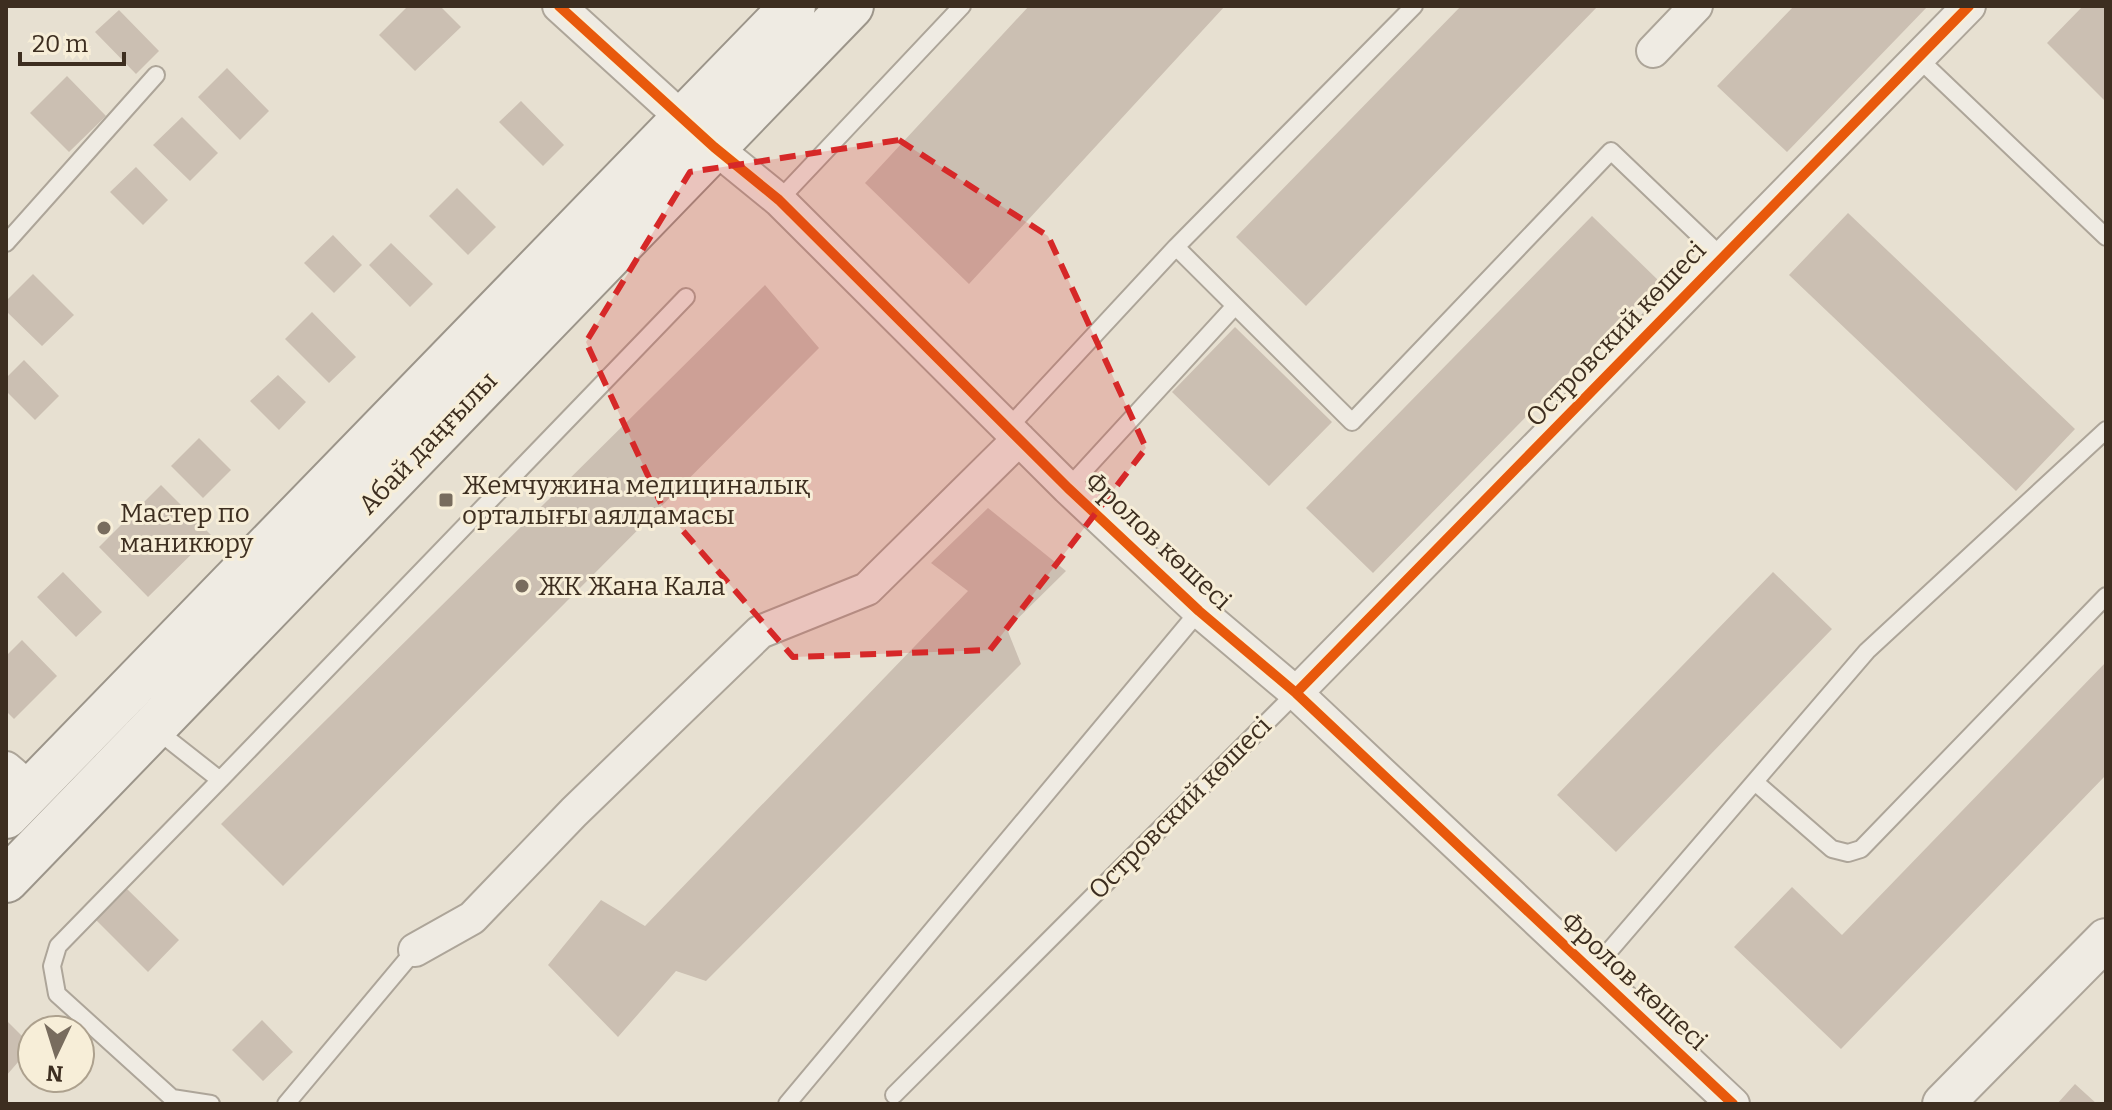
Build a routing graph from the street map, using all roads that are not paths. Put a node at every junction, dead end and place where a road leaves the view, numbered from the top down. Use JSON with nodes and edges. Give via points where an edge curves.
{"nodes":[{"id":1,"x":559,"y":6,"type":"edge"},
{"id":2,"x":793,"y":6,"type":"edge"},
{"id":3,"x":851,"y":6,"type":"edge"},
{"id":4,"x":962,"y":6,"type":"edge"},
{"id":5,"x":1414,"y":6,"type":"edge"},
{"id":6,"x":1696,"y":6,"type":"edge"},
{"id":7,"x":1969,"y":6,"type":"edge"},
{"id":8,"x":1653,"y":51,"type":"dead end"},
{"id":9,"x":1918,"y":58,"type":"junction"},
{"id":10,"x":156,"y":75,"type":"dead end"},
{"id":11,"x":700,"y":133,"type":"junction"},
{"id":12,"x":779,"y":200,"type":"junction"},
{"id":13,"x":2106,"y":237,"type":"edge"},
{"id":14,"x":6,"y":243,"type":"edge"},
{"id":15,"x":1176,"y":247,"type":"junction"},
{"id":16,"x":1722,"y":257,"type":"junction"},
{"id":17,"x":686,"y":297,"type":"dead end"},
{"id":18,"x":1234,"y":307,"type":"junction"},
{"id":19,"x":2106,"y":430,"type":"edge"},
{"id":20,"x":1013,"y":433,"type":"junction"},
{"id":21,"x":1068,"y":488,"type":"junction"},
{"id":22,"x":2106,"y":596,"type":"edge"},
{"id":23,"x":1199,"y":611,"type":"junction"},
{"id":24,"x":1296,"y":693,"type":"junction"},
{"id":25,"x":153,"y":727,"type":"junction"},
{"id":26,"x":220,"y":780,"type":"junction"},
{"id":27,"x":1755,"y":782,"type":"junction"},
{"id":28,"x":15,"y":791,"type":"edge"},
{"id":29,"x":6,"y":880,"type":"edge"},
{"id":30,"x":2106,"y":939,"type":"edge"},
{"id":31,"x":415,"y":950,"type":"joint"},
{"id":32,"x":1592,"y":971,"type":"junction"},
{"id":33,"x":894,"y":1095,"type":"dead end"},
{"id":34,"x":211,"y":1104,"type":"edge"},
{"id":35,"x":286,"y":1104,"type":"edge"},
{"id":36,"x":787,"y":1104,"type":"edge"},
{"id":37,"x":1733,"y":1104,"type":"edge"},
{"id":38,"x":1943,"y":1104,"type":"edge"}],
"edges":[{"from":1,"to":11,"type":"street","name":"Фролов көшесі"},
{"from":2,"to":11,"type":"main road","name":"Абай даңғылы"},
{"from":3,"to":11,"type":"main road","name":"Абай даңғылы"},
{"from":4,"to":12,"type":"lane"},
{"from":5,"to":15,"type":"lane"},
{"from":6,"to":8,"type":"street"},
{"from":7,"to":9,"type":"street","name":"Островский көшесі"},
{"from":9,"to":13,"type":"lane"},
{"from":9,"to":16,"type":"street","name":"Островский көшесі"},
{"from":10,"to":14,"type":"lane"},
{"from":11,"to":12,"type":"street","name":"Фролов көшесі"},
{"from":11,"to":25,"type":"main road","name":"Абай даңғылы"},
{"from":11,"to":28,"type":"main road","name":"Абай даңғылы"},
{"from":12,"to":20,"type":"street","name":"Фролов көшесі"},
{"from":15,"to":18,"type":"lane"},
{"from":15,"to":20,"type":"lane"},
{"from":16,"to":18,"type":"lane","via":[[1611,151],[1352,422]]},
{"from":16,"to":24,"type":"street","name":"Островский көшесі"},
{"from":17,"to":26,"type":"lane"},
{"from":18,"to":21,"type":"lane"},
{"from":19,"to":27,"type":"lane","via":[[1867,651]]},
{"from":20,"to":21,"type":"street","name":"Фролов көшесі"},
{"from":20,"to":31,"type":"street","via":[[867,589],[760,632],[472,918]]},
{"from":21,"to":23,"type":"street","name":"Фролов көшесі"},
{"from":22,"to":27,"type":"lane","via":[[1861,849],[1832,849]]},
{"from":23,"to":24,"type":"street","name":"Фролов көшесі"},
{"from":23,"to":36,"type":"lane"},
{"from":24,"to":32,"type":"street","name":"Фролов көшесі"},
{"from":24,"to":33,"type":"lane","name":"Островский көшесі"},
{"from":25,"to":26,"type":"lane"},
{"from":25,"to":29,"type":"main road","name":"Абай даңғылы"},
{"from":26,"to":34,"type":"lane","via":[[58,946],[52,966],[57,994],[172,1098]]},
{"from":27,"to":32,"type":"lane"},
{"from":30,"to":38,"type":"street"},
{"from":31,"to":35,"type":"lane"},
{"from":32,"to":37,"type":"street","name":"Фролов көшесі"}]}
